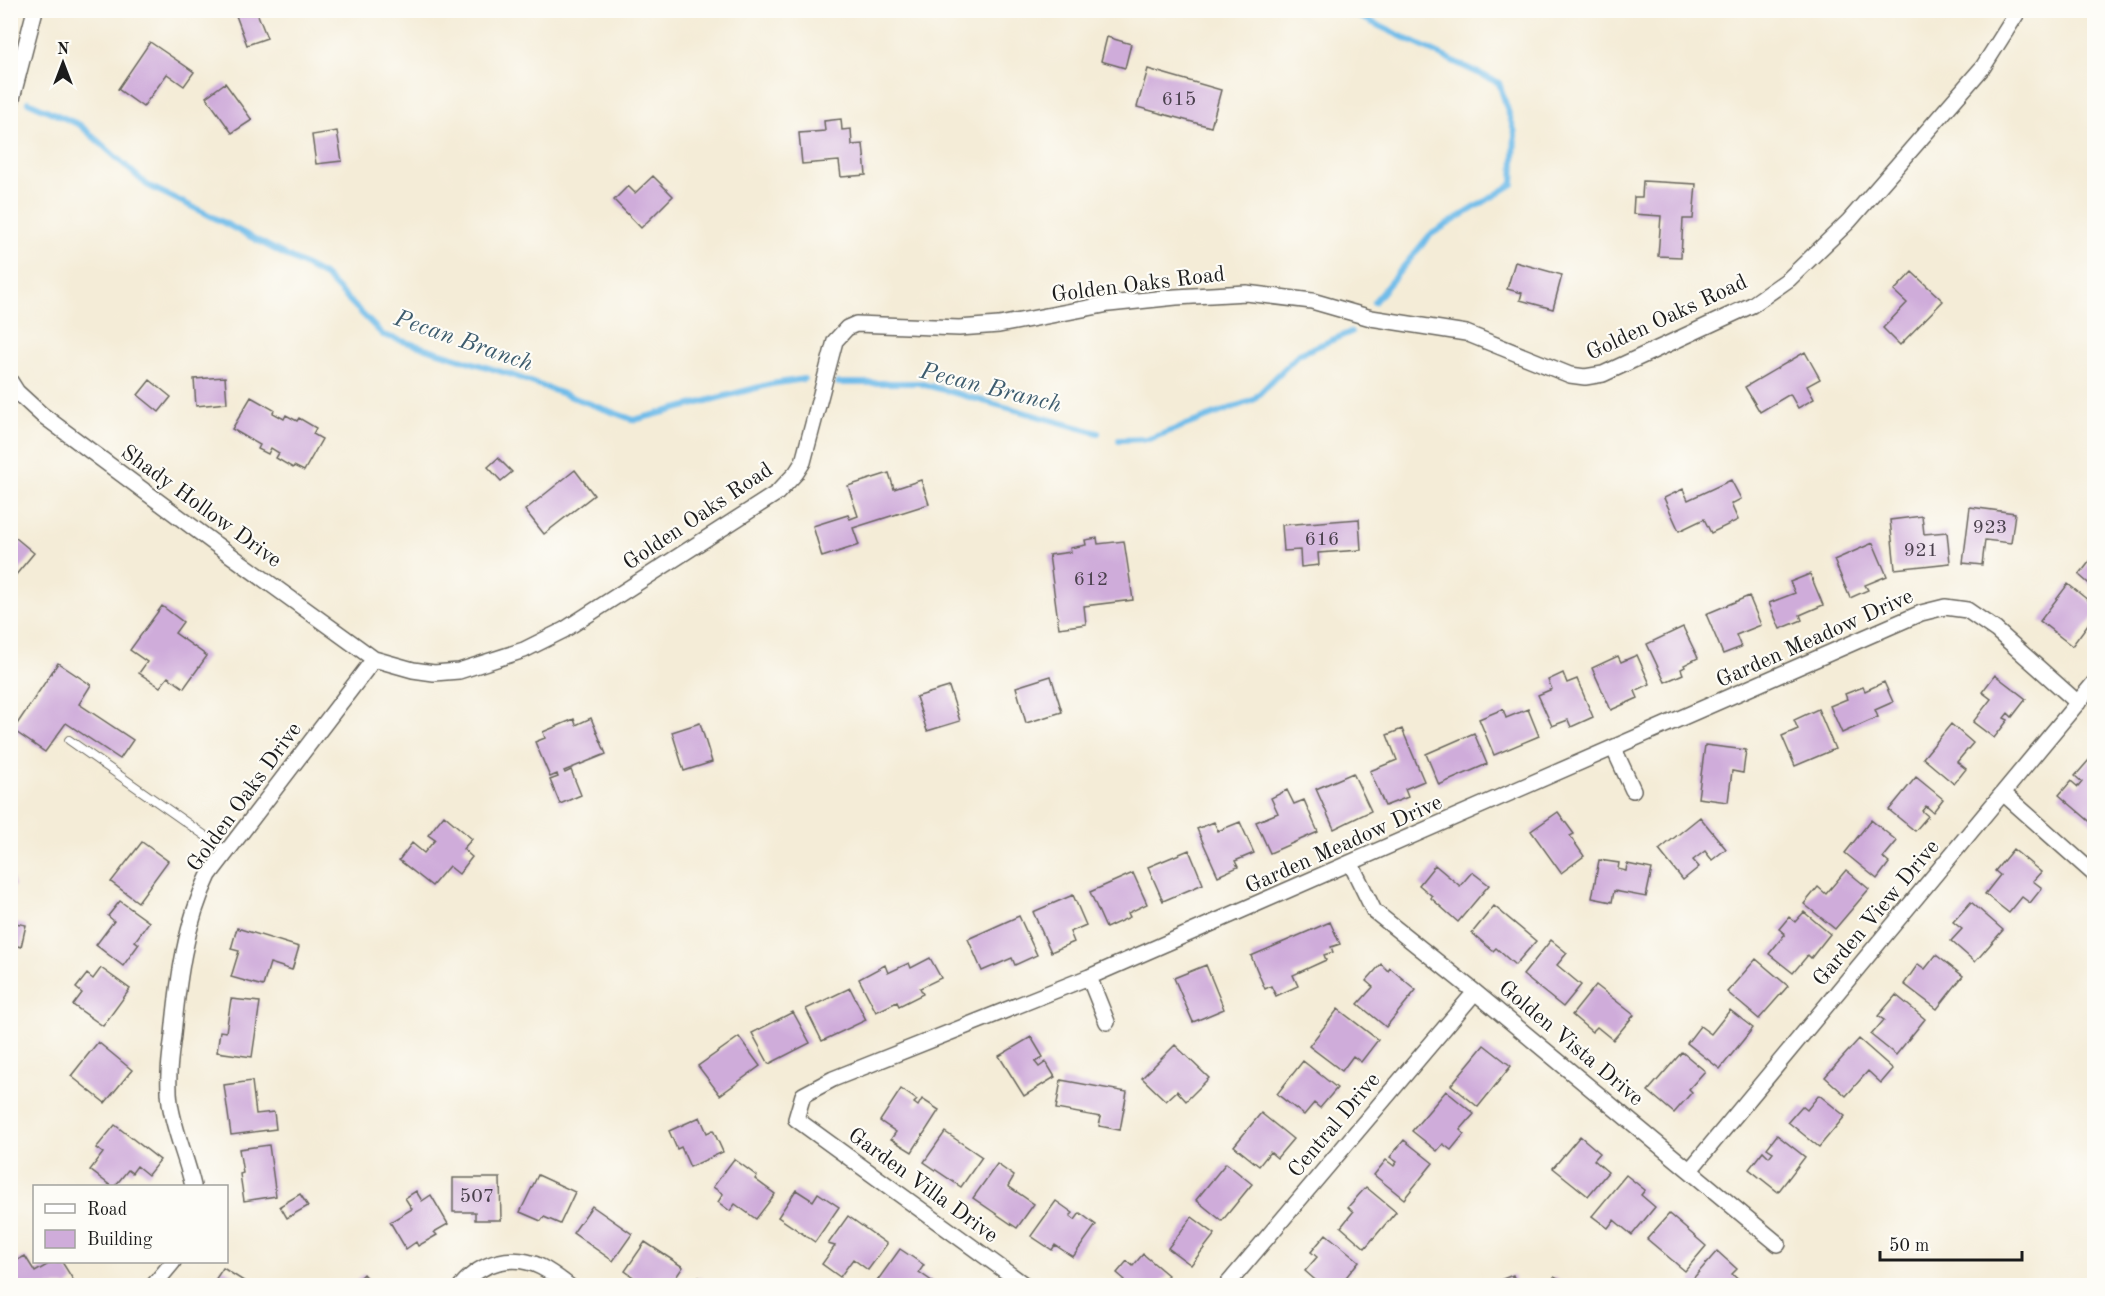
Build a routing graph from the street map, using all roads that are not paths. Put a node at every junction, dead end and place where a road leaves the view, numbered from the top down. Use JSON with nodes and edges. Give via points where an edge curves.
{"nodes":[{"id":1,"x":35,"y":10,"type":"edge"},
{"id":2,"x":2019,"y":10,"type":"edge"},
{"id":3,"x":10,"y":106,"type":"edge"},
{"id":4,"x":10,"y":381,"type":"edge"},
{"id":5,"x":374,"y":659,"type":"junction"},
{"id":6,"x":2094,"y":683,"type":"edge"},
{"id":7,"x":2078,"y":703,"type":"junction"},
{"id":8,"x":69,"y":740,"type":"dead end"},
{"id":9,"x":1614,"y":749,"type":"junction"},
{"id":10,"x":1633,"y":790,"type":"dead end"},
{"id":11,"x":2003,"y":793,"type":"junction"},
{"id":12,"x":227,"y":851,"type":"junction"},
{"id":13,"x":1351,"y":864,"type":"junction"},
{"id":14,"x":2094,"y":874,"type":"edge"},
{"id":15,"x":1089,"y":977,"type":"junction"},
{"id":16,"x":1475,"y":992,"type":"junction"},
{"id":17,"x":1107,"y":1022,"type":"dead end"},
{"id":18,"x":796,"y":1119,"type":"joint"},
{"id":19,"x":1690,"y":1170,"type":"junction"},
{"id":20,"x":193,"y":1185,"type":"edge"},
{"id":21,"x":1778,"y":1244,"type":"dead end"},
{"id":22,"x":172,"y":1263,"type":"edge"},
{"id":23,"x":153,"y":1286,"type":"edge"},
{"id":24,"x":461,"y":1286,"type":"edge"},
{"id":25,"x":569,"y":1286,"type":"edge"},
{"id":26,"x":1026,"y":1286,"type":"edge"},
{"id":27,"x":1226,"y":1286,"type":"edge"}],
"edges":[{"from":1,"to":3,"type":"street"},
{"from":2,"to":5,"type":"street","name":"Golden Oaks Road","via":[[1983,67],[1850,221],[1789,279],[1752,305],[1603,374],[1585,378],[1570,375],[1466,333],[1371,318],[1312,301],[1246,293],[1109,304],[999,325],[959,328],[856,324],[835,341],[803,462],[777,493],[564,630],[524,650],[471,669],[434,673]]},
{"from":4,"to":5,"type":"street","name":"Shady Hollow Drive","via":[[41,414]]},
{"from":5,"to":12,"type":"street","name":"Golden Oaks Drive"},
{"from":6,"to":7,"type":"street","name":"Garden View Drive"},
{"from":7,"to":9,"type":"street","name":"Garden Meadow Drive","via":[[1982,619],[1967,610],[1946,608],[1921,613]]},
{"from":7,"to":11,"type":"street","name":"Garden View Drive"},
{"from":8,"to":12,"type":"lane"},
{"from":9,"to":10,"type":"street"},
{"from":9,"to":13,"type":"street","name":"Garden Meadow Drive"},
{"from":11,"to":14,"type":"street"},
{"from":11,"to":19,"type":"street","name":"Garden View Drive"},
{"from":12,"to":20,"type":"street","name":"Golden Oaks Drive","via":[[200,892],[186,943],[170,1058],[170,1104]]},
{"from":13,"to":15,"type":"street","name":"Garden Meadow Drive"},
{"from":13,"to":16,"type":"street","name":"Golden Vista Drive","via":[[1374,911]]},
{"from":15,"to":17,"type":"street"},
{"from":15,"to":18,"type":"street","name":"Garden Meadow Drive","via":[[833,1079],[803,1095]]},
{"from":16,"to":19,"type":"street","name":"Golden Vista Drive"},
{"from":16,"to":27,"type":"street","name":"Central Drive"},
{"from":18,"to":26,"type":"street","name":"Garden Villa Drive"},
{"from":19,"to":21,"type":"street","name":"Golden Vista Drive"},
{"from":22,"to":23,"type":"street"},
{"from":24,"to":25,"type":"street","via":[[470,1275],[493,1262],[520,1260],[541,1267]]}]}
